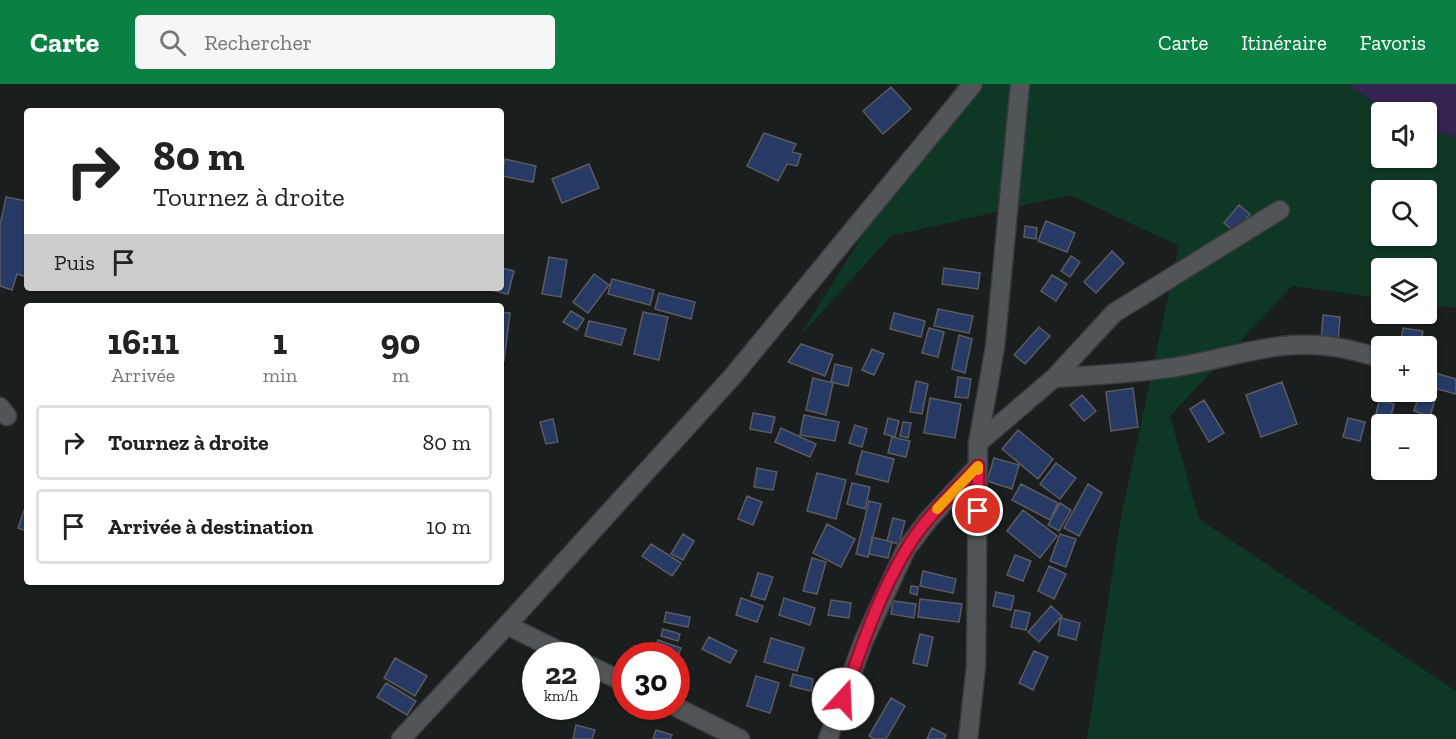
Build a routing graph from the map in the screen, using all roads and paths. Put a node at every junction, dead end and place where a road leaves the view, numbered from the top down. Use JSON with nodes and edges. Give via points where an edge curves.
{"nodes":[{"id":1,"x":972,"y":84,"type":"edge"},
{"id":2,"x":1020,"y":84,"type":"edge"},
{"id":3,"x":1280,"y":210,"type":"dead end"},
{"id":4,"x":1371,"y":355,"type":"edge"},
{"id":5,"x":1054,"y":378,"type":"junction"},
{"id":6,"x":978,"y":443,"type":"junction"},
{"id":7,"x":978,"y":466,"type":"junction"},
{"id":8,"x":507,"y":625,"type":"junction"},
{"id":9,"x":541,"y":642,"type":"edge"},
{"id":10,"x":690,"y":714,"type":"edge"},
{"id":11,"x":401,"y":739,"type":"edge"},
{"id":12,"x":740,"y":739,"type":"edge"},
{"id":13,"x":828,"y":739,"type":"edge"},
{"id":14,"x":968,"y":739,"type":"edge"}],
"edges":[{"from":1,"to":8,"type":"street","via":[[733,376]]},
{"from":2,"to":6,"type":"street","via":[[996,347]]},
{"from":3,"to":5,"type":"street","via":[[1114,313]]},
{"from":4,"to":5,"type":"street","via":[[1333,346],[1284,344],[1168,369]]},
{"from":5,"to":6,"type":"street"},
{"from":6,"to":7,"type":"street"},
{"from":7,"to":13,"type":"street","via":[[906,549],[864,640]]},
{"from":7,"to":14,"type":"street","via":[[976,666]]},
{"from":8,"to":9,"type":"street"},
{"from":8,"to":11,"type":"street"},
{"from":10,"to":12,"type":"street"}]}
